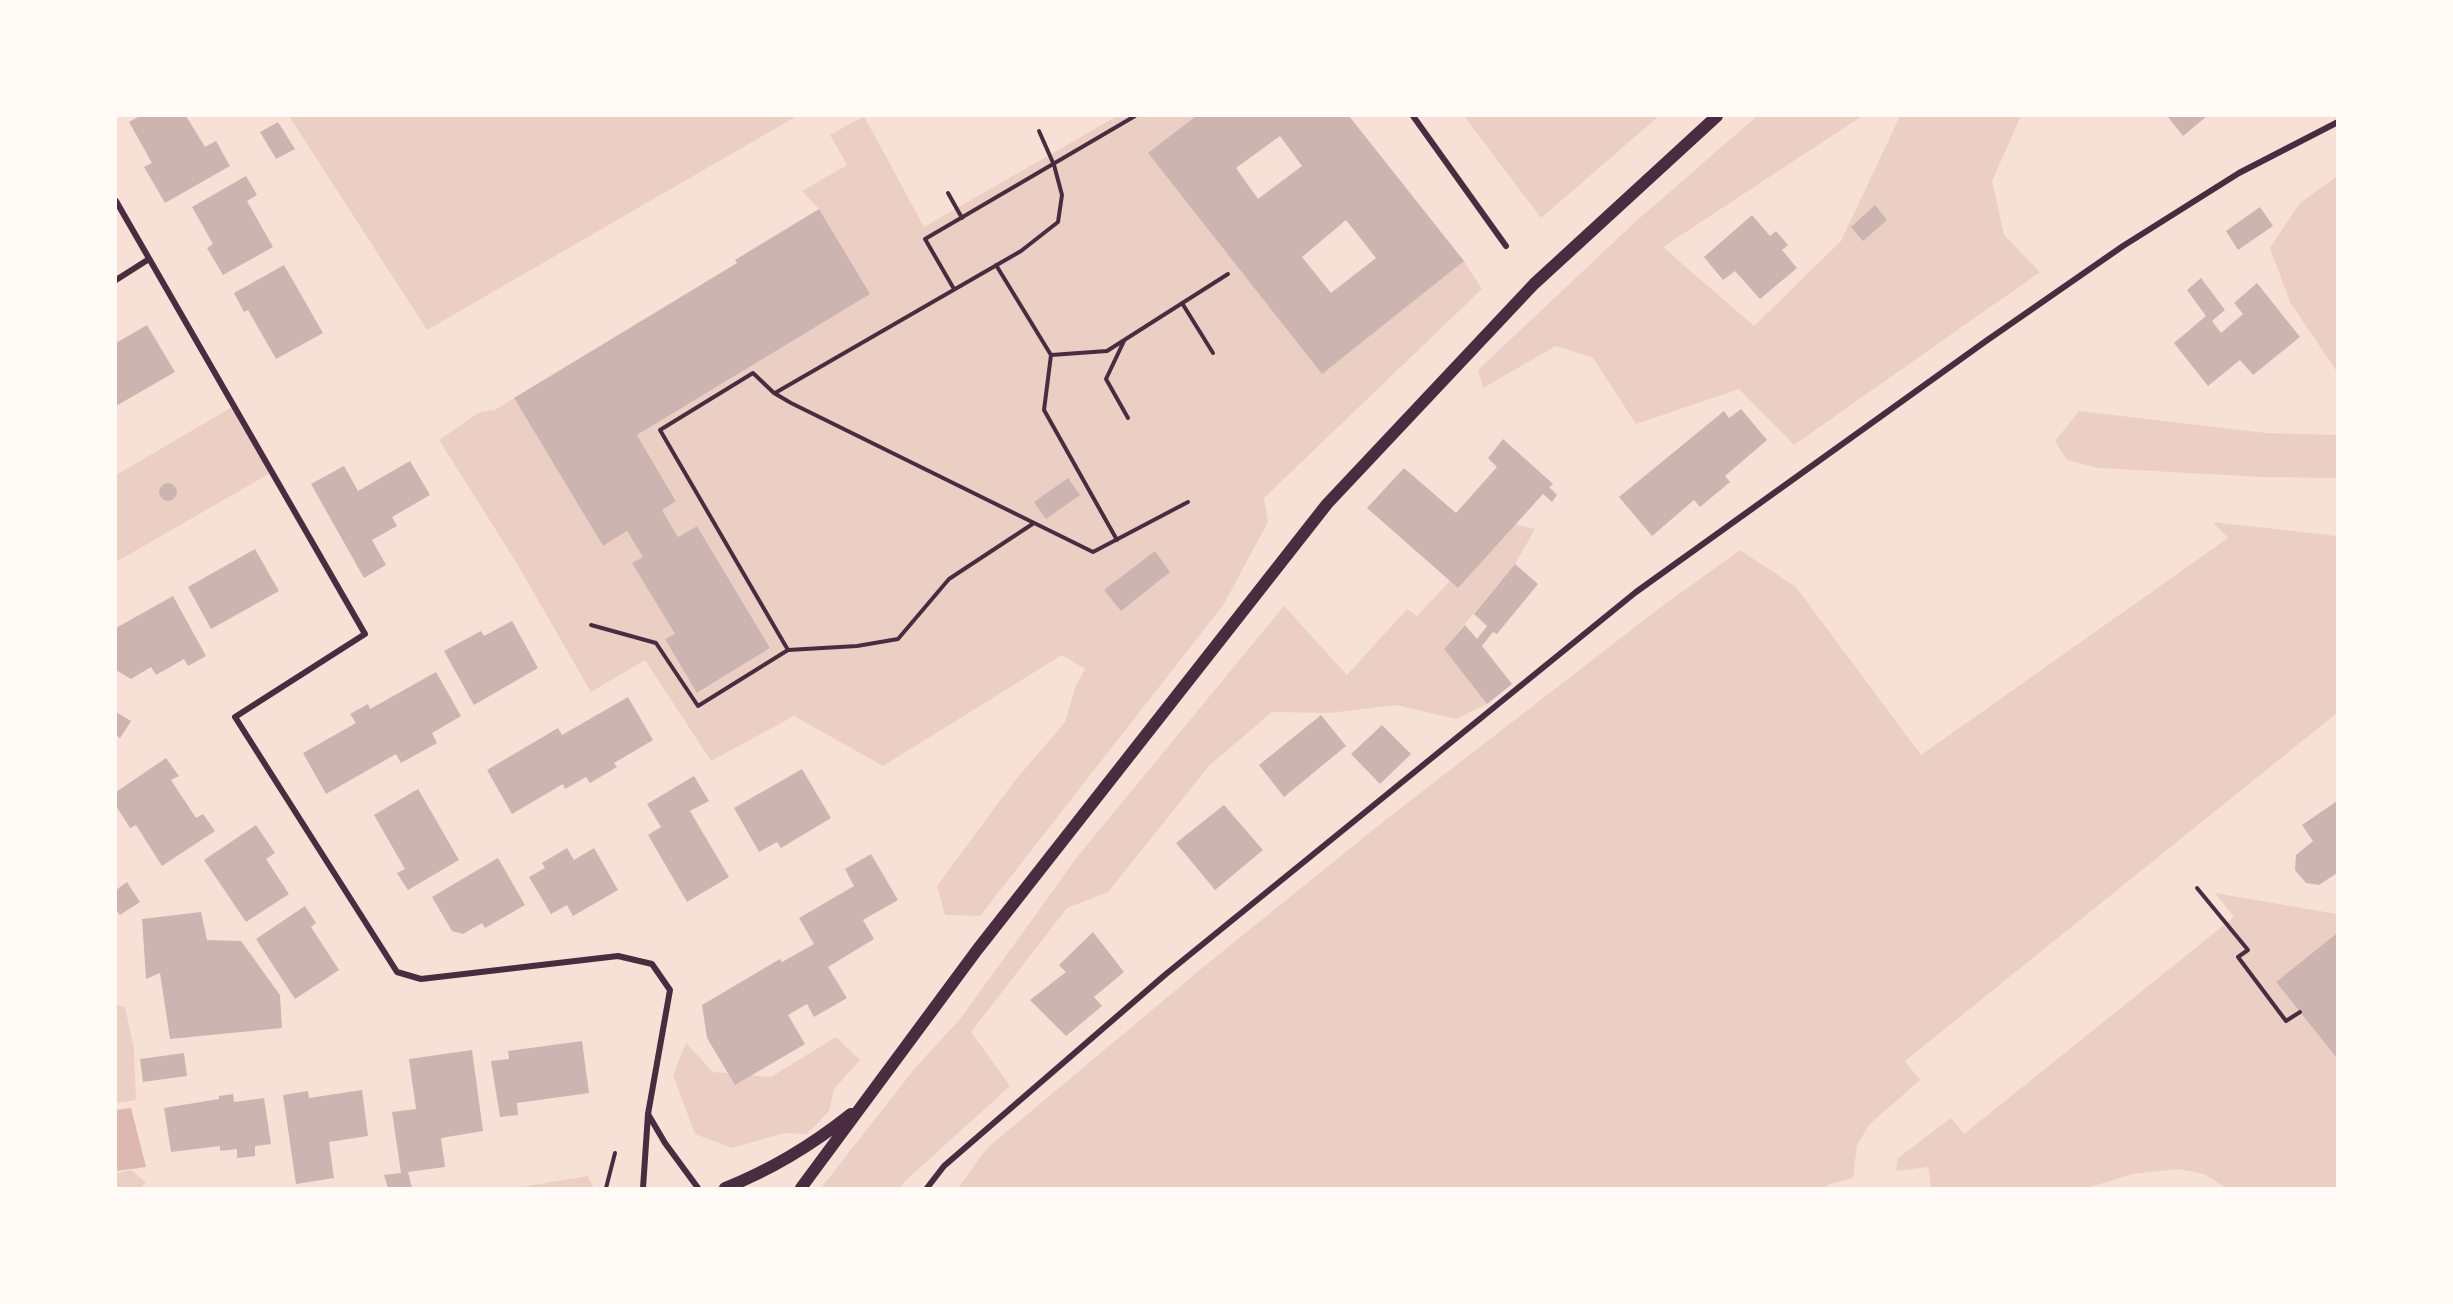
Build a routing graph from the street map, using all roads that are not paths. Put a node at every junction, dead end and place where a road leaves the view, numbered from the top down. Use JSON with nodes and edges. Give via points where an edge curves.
{"nodes":[{"id":1,"x":1413,"y":116,"type":"edge"},
{"id":2,"x":1717,"y":116,"type":"edge"},
{"id":3,"x":2337,"y":122,"type":"edge"},
{"id":4,"x":116,"y":201,"type":"edge"},
{"id":5,"x":1506,"y":246,"type":"dead end"},
{"id":6,"x":149,"y":259,"type":"junction"},
{"id":7,"x":116,"y":280,"type":"edge"},
{"id":8,"x":861,"y":1106,"type":"junction"},
{"id":9,"x":648,"y":1114,"type":"junction"},
{"id":10,"x":643,"y":1188,"type":"edge"},
{"id":11,"x":698,"y":1188,"type":"edge"},
{"id":12,"x":725,"y":1188,"type":"edge"},
{"id":13,"x":801,"y":1188,"type":"edge"},
{"id":14,"x":927,"y":1188,"type":"edge"}],
"edges":[{"from":1,"to":5,"type":"street"},
{"from":2,"to":8,"type":"main road","via":[[1533,284],[1327,504],[977,950]]},
{"from":3,"to":14,"type":"street","via":[[2239,173],[2123,246],[1636,592],[1166,974],[944,1166]]},
{"from":4,"to":6,"type":"street"},
{"from":6,"to":7,"type":"street"},
{"from":6,"to":9,"type":"street","via":[[365,634],[235,717],[397,972],[422,979],[618,956],[652,964],[670,990]]},
{"from":8,"to":12,"type":"main road","via":[[777,1165]]},
{"from":8,"to":13,"type":"main road"},
{"from":9,"to":10,"type":"street"},
{"from":9,"to":11,"type":"street"}]}
